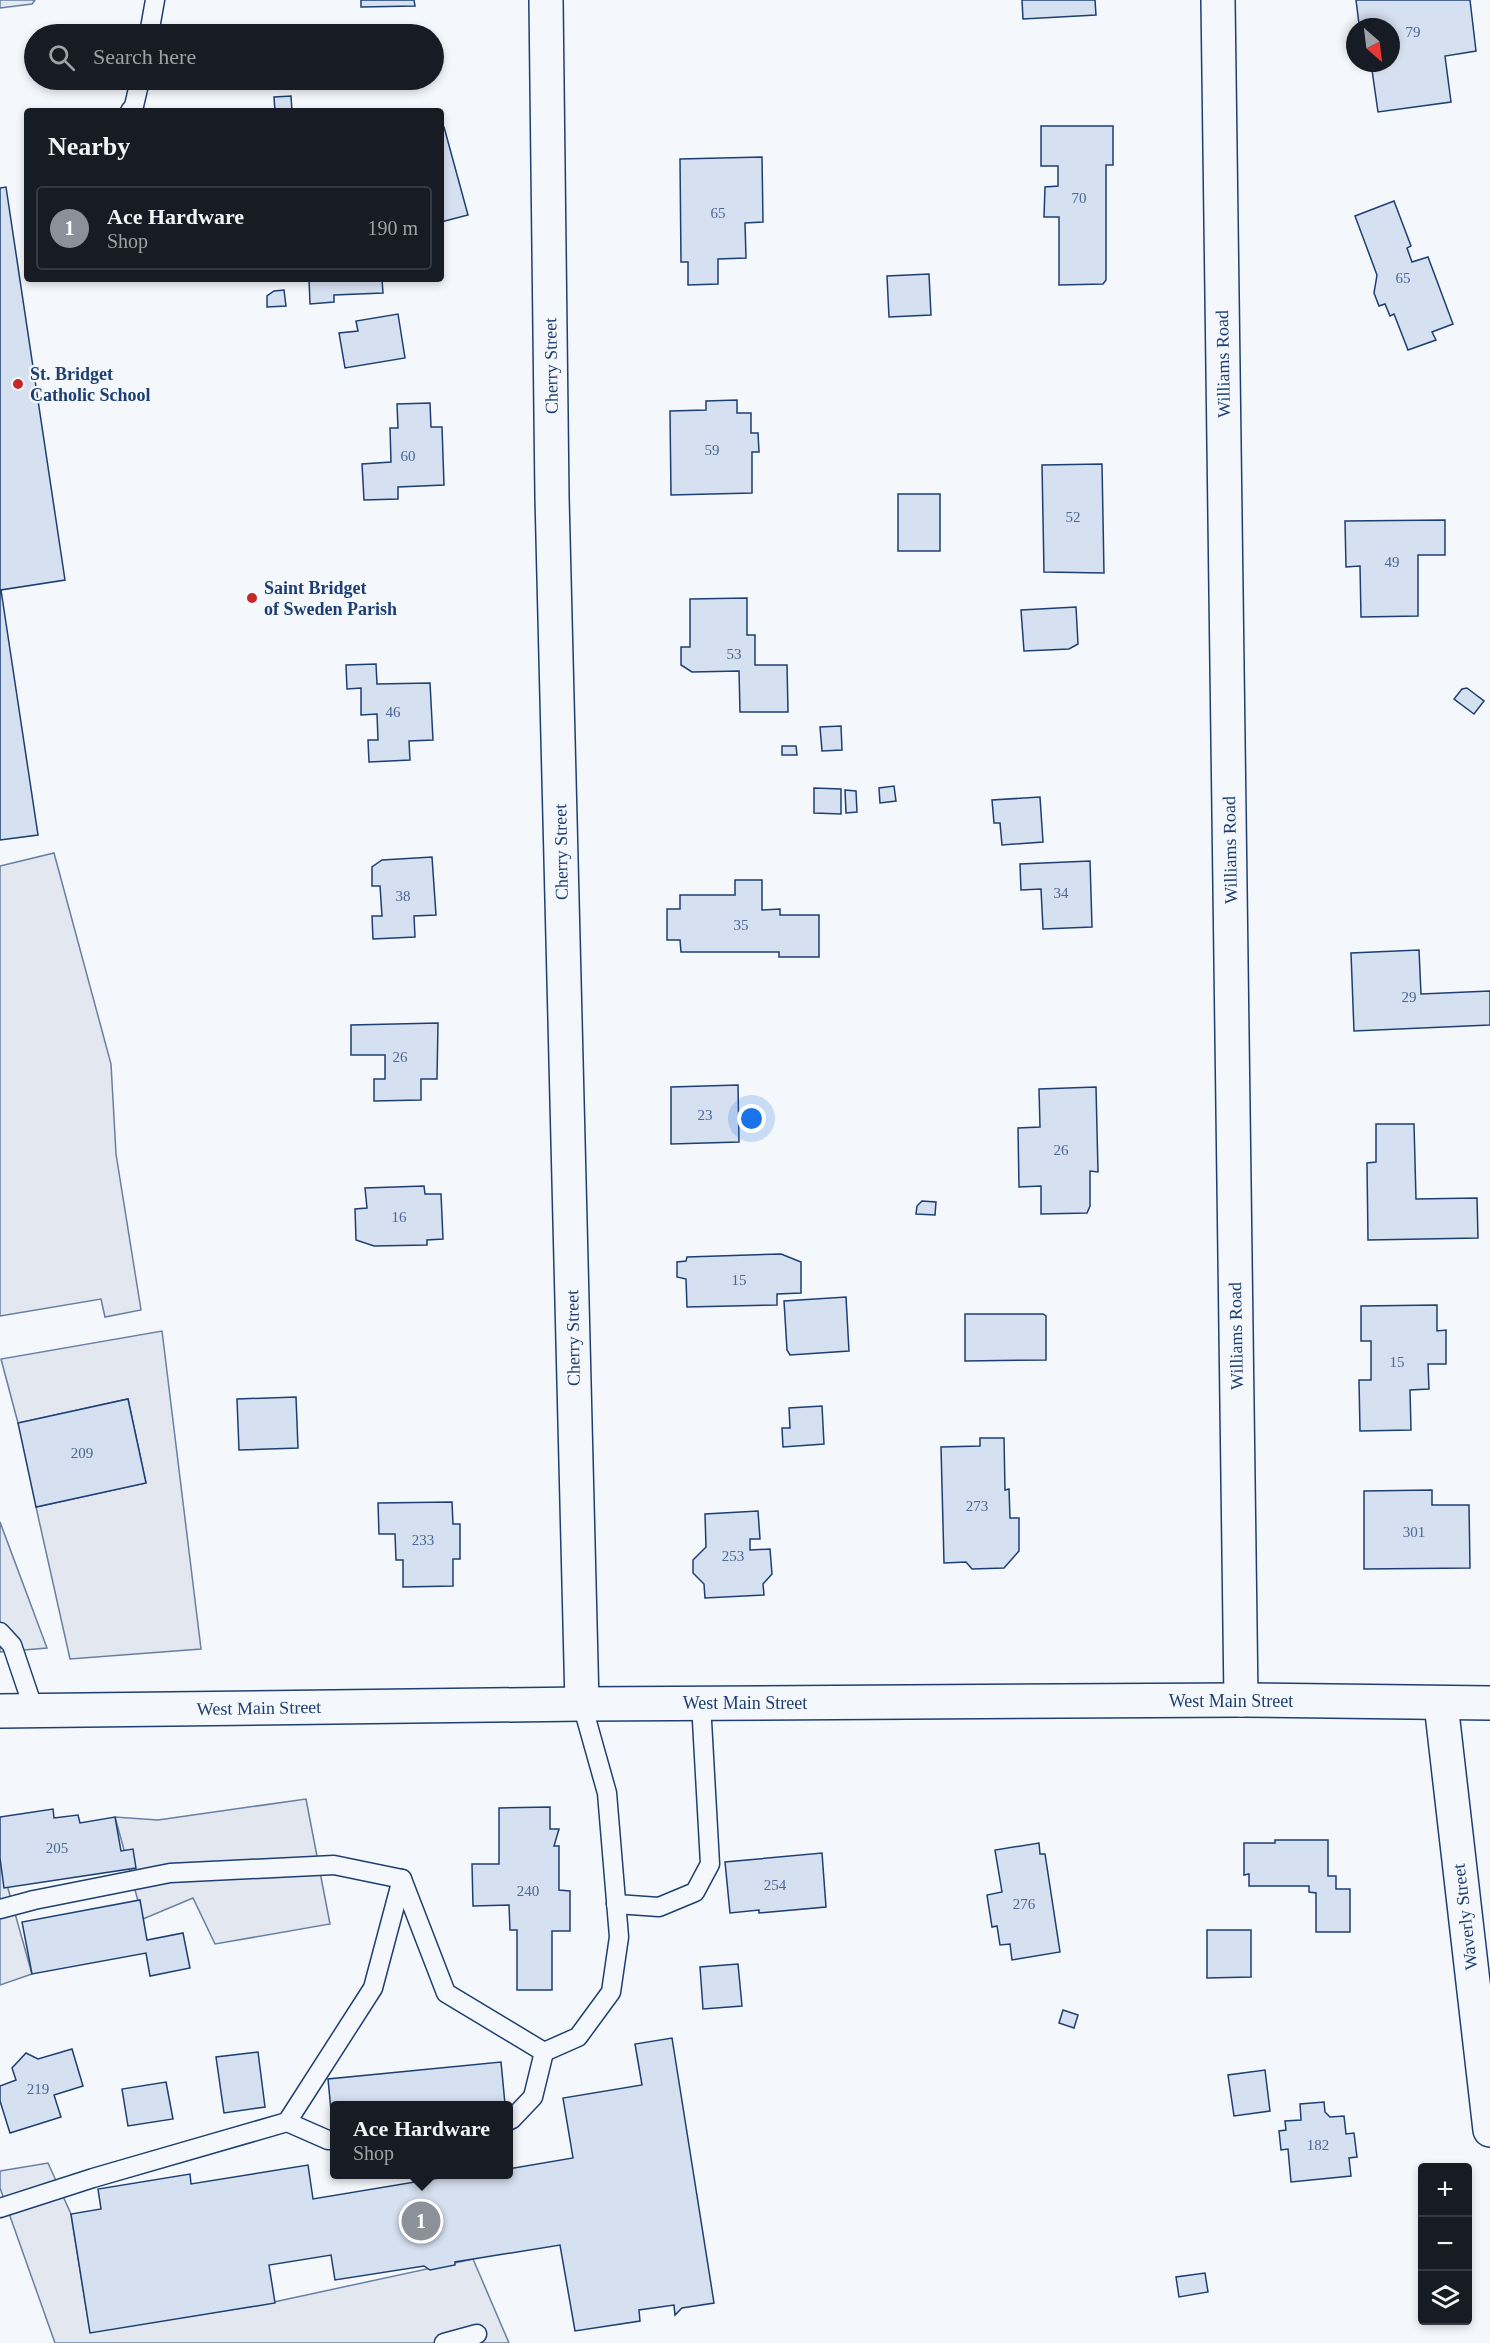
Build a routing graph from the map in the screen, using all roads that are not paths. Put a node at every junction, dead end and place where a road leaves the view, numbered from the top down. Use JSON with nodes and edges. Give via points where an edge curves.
{"nodes":[{"id":1,"x":155,"y":0,"type":"edge"},
{"id":2,"x":546,"y":0,"type":"edge"},
{"id":3,"x":1218,"y":0,"type":"edge"},
{"id":4,"x":151,"y":24,"type":"edge"},
{"id":5,"x":138,"y":90,"type":"edge"},
{"id":6,"x":132,"y":108,"type":"edge"},
{"id":7,"x":0,"y":1632,"type":"edge"},
{"id":8,"x":1241,"y":1700,"type":"junction"},
{"id":9,"x":701,"y":1703,"type":"junction"},
{"id":10,"x":1490,"y":1703,"type":"edge"},
{"id":11,"x":582,"y":1704,"type":"junction"},
{"id":12,"x":1441,"y":1704,"type":"junction"},
{"id":13,"x":34,"y":1710,"type":"junction"},
{"id":14,"x":0,"y":1711,"type":"edge"},
{"id":15,"x":402,"y":1879,"type":"junction"},
{"id":16,"x":616,"y":1904,"type":"junction"},
{"id":17,"x":0,"y":1909,"type":"edge"},
{"id":18,"x":544,"y":2052,"type":"junction"},
{"id":19,"x":513,"y":2118,"type":"edge"},
{"id":20,"x":287,"y":2122,"type":"junction"},
{"id":21,"x":1490,"y":2130,"type":"edge"},
{"id":22,"x":330,"y":2140,"type":"edge"},
{"id":23,"x":0,"y":2208,"type":"edge"},
{"id":24,"x":477,"y":2334,"type":"dead end"},
{"id":25,"x":444,"y":2343,"type":"edge"}],
"edges":[{"from":1,"to":4,"type":"lane"},
{"from":2,"to":11,"type":"street","name":"Cherry Street","via":[[552,497]]},
{"from":3,"to":8,"type":"street","name":"Williams Road"},
{"from":5,"to":6,"type":"lane"},
{"from":7,"to":13,"type":"lane","via":[[12,1646]]},
{"from":8,"to":9,"type":"street","name":"West Main Street"},
{"from":8,"to":12,"type":"street","name":"West Main Street"},
{"from":9,"to":11,"type":"street","name":"West Main Street"},
{"from":9,"to":16,"type":"lane","via":[[710,1864],[695,1892],[658,1907]]},
{"from":10,"to":12,"type":"street","name":"West Main Street"},
{"from":11,"to":13,"type":"street","name":"West Main Street"},
{"from":11,"to":16,"type":"lane","via":[[607,1793]]},
{"from":12,"to":21,"type":"street","name":"Waverly Street"},
{"from":13,"to":14,"type":"street","name":"West Main Street"},
{"from":15,"to":17,"type":"lane","via":[[334,1865],[170,1873]]},
{"from":15,"to":18,"type":"lane","via":[[446,1993]]},
{"from":15,"to":20,"type":"lane","via":[[373,1988]]},
{"from":16,"to":18,"type":"lane","via":[[620,1937],[611,1992],[578,2037]]},
{"from":18,"to":19,"type":"lane","via":[[533,2097]]},
{"from":20,"to":22,"type":"lane"},
{"from":20,"to":23,"type":"lane"},
{"from":24,"to":25,"type":"lane"}]}
